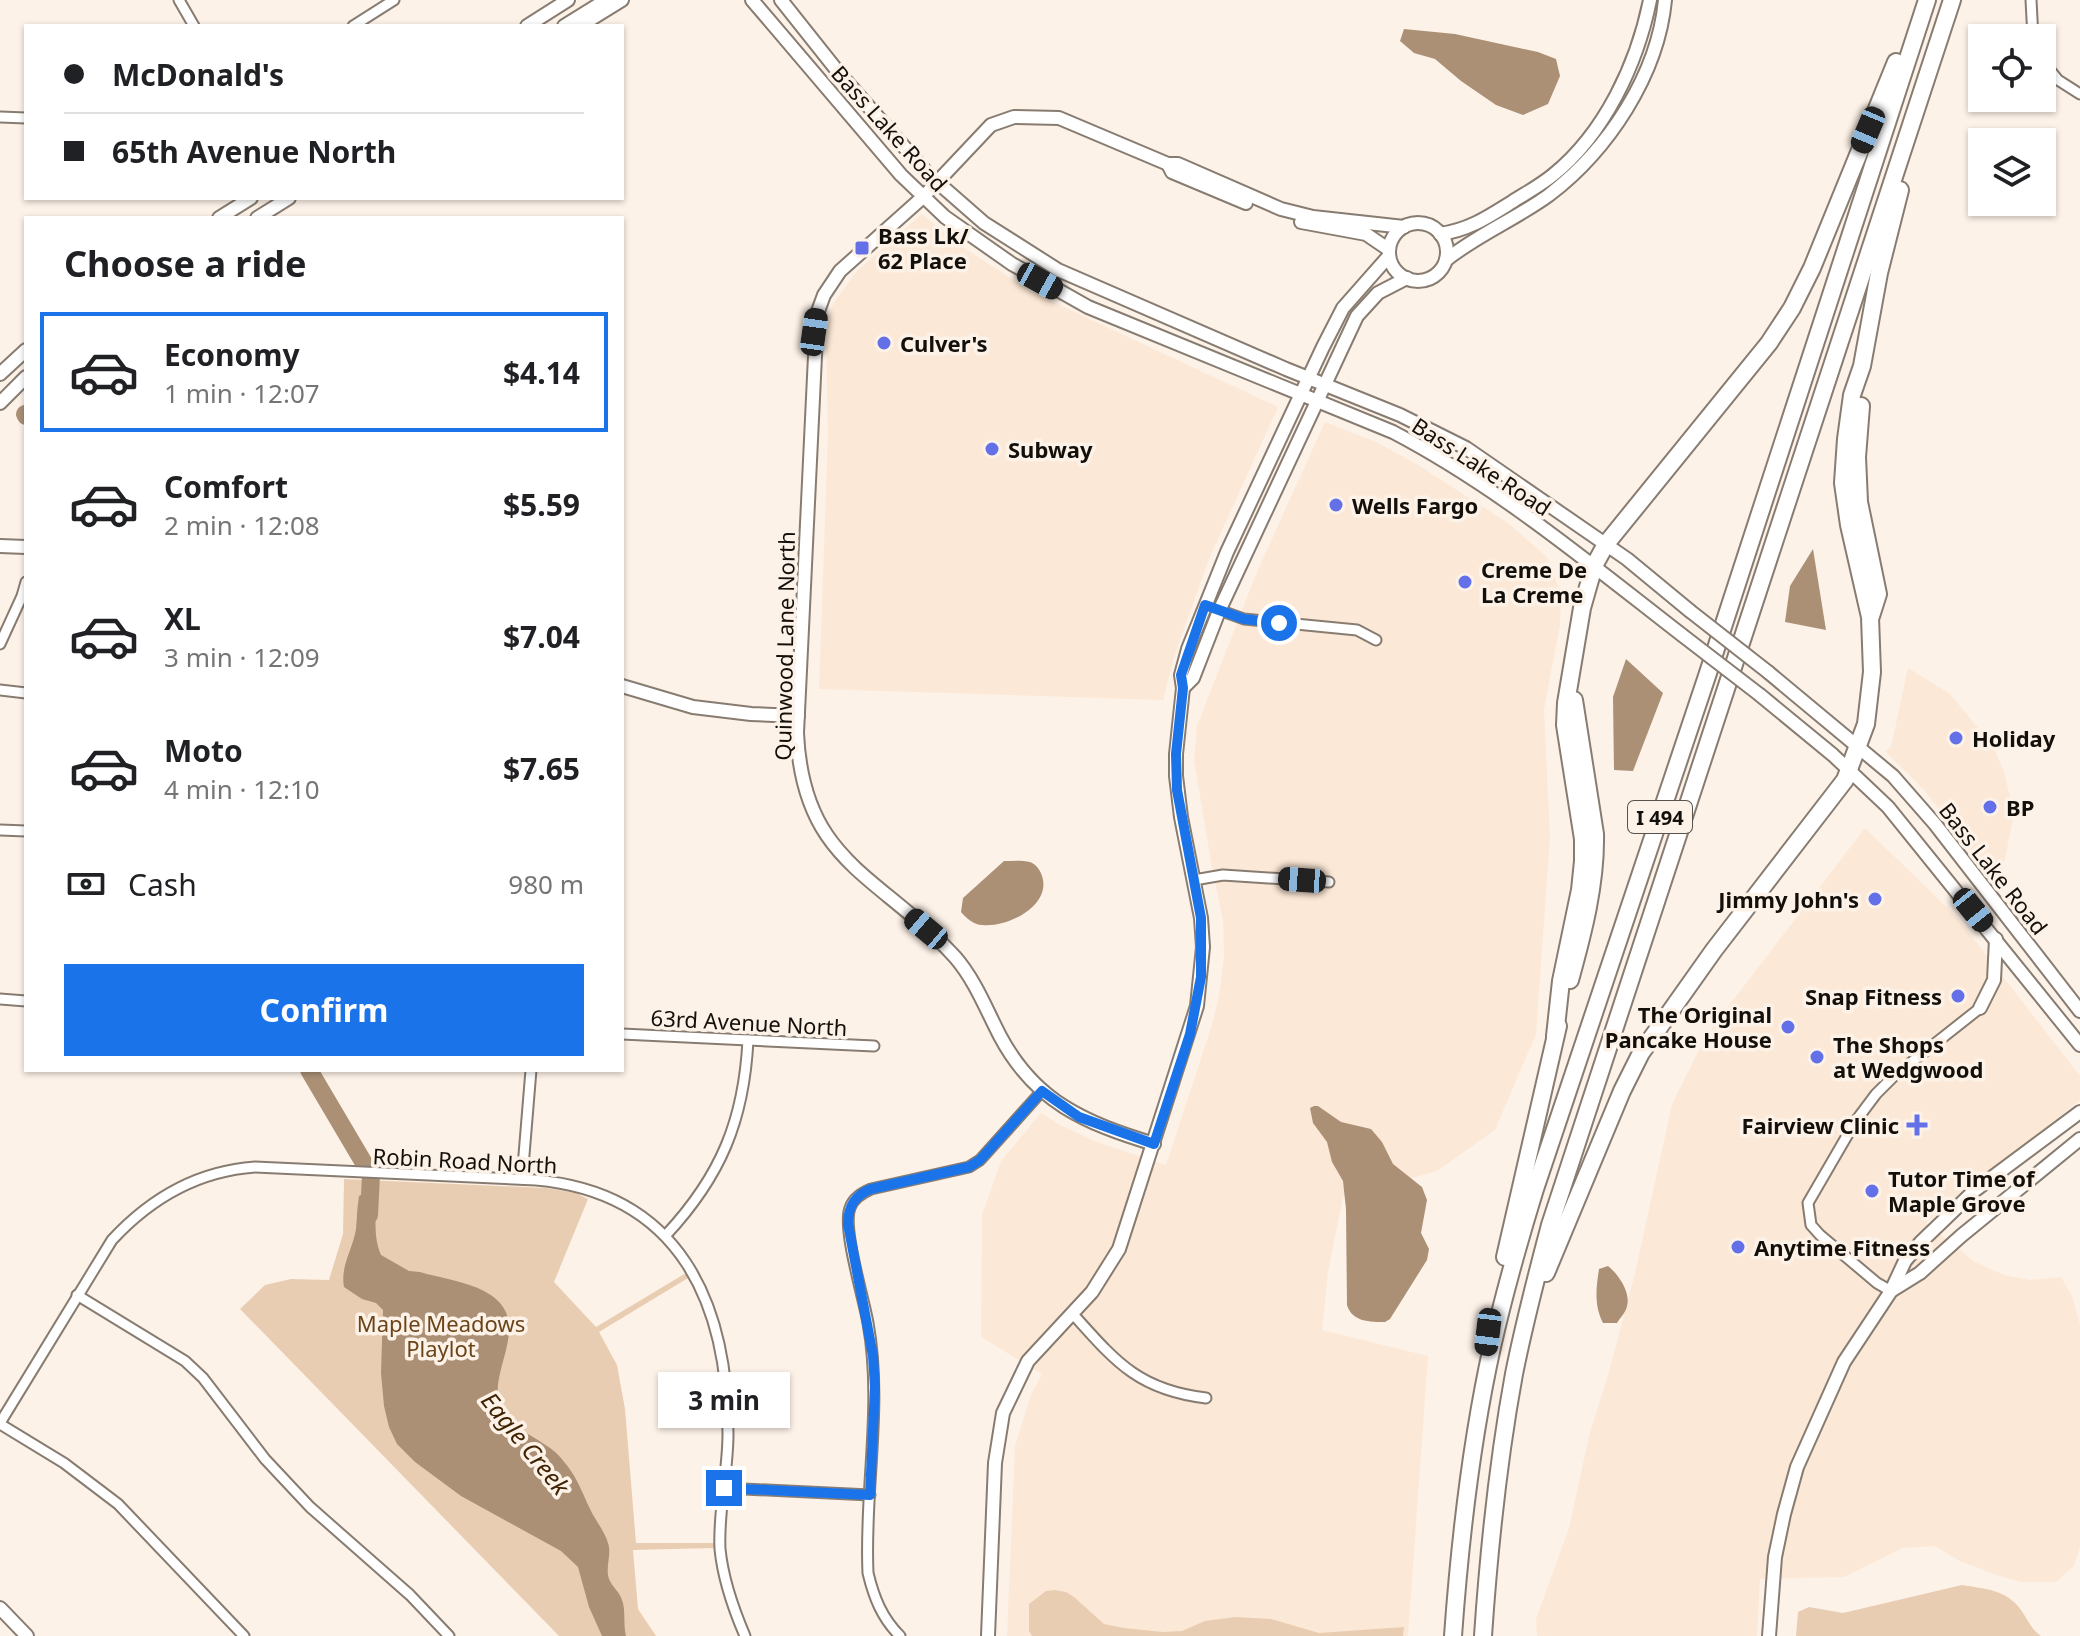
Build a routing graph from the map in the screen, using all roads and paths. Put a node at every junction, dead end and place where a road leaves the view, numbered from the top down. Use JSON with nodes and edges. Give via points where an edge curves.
{"nodes":[{"id":1,"x":179,"y":0,"type":"edge"},
{"id":2,"x":394,"y":0,"type":"edge"},
{"id":3,"x":568,"y":0,"type":"edge"},
{"id":4,"x":606,"y":0,"type":"edge"},
{"id":5,"x":622,"y":0,"type":"edge"},
{"id":6,"x":752,"y":0,"type":"edge"},
{"id":7,"x":781,"y":0,"type":"edge"},
{"id":8,"x":1650,"y":0,"type":"edge"},
{"id":9,"x":1665,"y":0,"type":"edge"},
{"id":10,"x":1952,"y":0,"type":"edge"},
{"id":11,"x":2031,"y":0,"type":"edge"},
{"id":12,"x":1925,"y":6,"type":"edge"},
{"id":13,"x":193,"y":24,"type":"edge"},
{"id":14,"x":356,"y":24,"type":"edge"},
{"id":15,"x":530,"y":24,"type":"edge"},
{"id":16,"x":567,"y":24,"type":"edge"},
{"id":17,"x":583,"y":24,"type":"edge"},
{"id":18,"x":2032,"y":24,"type":"edge"},
{"id":19,"x":1944,"y":26,"type":"junction"},
{"id":20,"x":2056,"y":78,"type":"edge"},
{"id":21,"x":2080,"y":94,"type":"edge"},
{"id":22,"x":0,"y":117,"type":"edge"},
{"id":23,"x":24,"y":118,"type":"edge"},
{"id":24,"x":937,"y":183,"type":"junction"},
{"id":25,"x":923,"y":197,"type":"junction"},
{"id":26,"x":248,"y":200,"type":"edge"},
{"id":27,"x":286,"y":200,"type":"edge"},
{"id":28,"x":1277,"y":211,"type":"junction"},
{"id":29,"x":222,"y":216,"type":"edge"},
{"id":30,"x":260,"y":216,"type":"edge"},
{"id":31,"x":1404,"y":227,"type":"junction"},
{"id":32,"x":1440,"y":234,"type":"junction"},
{"id":33,"x":1388,"y":253,"type":"junction"},
{"id":34,"x":1446,"y":260,"type":"junction"},
{"id":35,"x":1407,"y":278,"type":"junction"},
{"id":36,"x":24,"y":352,"type":"edge"},
{"id":37,"x":0,"y":374,"type":"edge"},
{"id":38,"x":1310,"y":378,"type":"junction"},
{"id":39,"x":24,"y":379,"type":"edge"},
{"id":40,"x":1323,"y":383,"type":"junction"},
{"id":41,"x":1302,"y":394,"type":"junction"},
{"id":42,"x":1316,"y":400,"type":"junction"},
{"id":43,"x":0,"y":403,"type":"edge"},
{"id":44,"x":1606,"y":544,"type":"junction"},
{"id":45,"x":0,"y":546,"type":"edge"},
{"id":46,"x":24,"y":547,"type":"edge"},
{"id":47,"x":1594,"y":566,"type":"junction"},
{"id":48,"x":24,"y":589,"type":"edge"},
{"id":49,"x":1205,"y":605,"type":"junction"},
{"id":50,"x":1219,"y":611,"type":"junction"},
{"id":51,"x":1376,"y":640,"type":"dead end"},
{"id":52,"x":0,"y":644,"type":"edge"},
{"id":53,"x":624,"y":687,"type":"edge"},
{"id":54,"x":1183,"y":688,"type":"junction"},
{"id":55,"x":0,"y":690,"type":"edge"},
{"id":56,"x":24,"y":693,"type":"edge"},
{"id":57,"x":798,"y":716,"type":"junction"},
{"id":58,"x":1857,"y":744,"type":"junction"},
{"id":59,"x":1849,"y":769,"type":"junction"},
{"id":60,"x":0,"y":830,"type":"edge"},
{"id":61,"x":24,"y":831,"type":"edge"},
{"id":62,"x":1194,"y":880,"type":"junction"},
{"id":63,"x":1329,"y":882,"type":"dead end"},
{"id":64,"x":1996,"y":939,"type":"junction"},
{"id":65,"x":0,"y":999,"type":"edge"},
{"id":66,"x":24,"y":1001,"type":"edge"},
{"id":67,"x":1980,"y":1008,"type":"joint"},
{"id":68,"x":2080,"y":1011,"type":"edge"},
{"id":69,"x":624,"y":1034,"type":"edge"},
{"id":70,"x":748,"y":1040,"type":"junction"},
{"id":71,"x":2080,"y":1045,"type":"edge"},
{"id":72,"x":874,"y":1046,"type":"dead end"},
{"id":73,"x":531,"y":1072,"type":"edge"},
{"id":74,"x":1042,"y":1091,"type":"junction"},
{"id":75,"x":2076,"y":1113,"type":"edge"},
{"id":76,"x":2080,"y":1139,"type":"edge"},
{"id":77,"x":1154,"y":1144,"type":"junction"},
{"id":78,"x":522,"y":1179,"type":"junction"},
{"id":79,"x":666,"y":1235,"type":"junction"},
{"id":80,"x":1891,"y":1291,"type":"junction"},
{"id":81,"x":77,"y":1295,"type":"junction"},
{"id":82,"x":1072,"y":1313,"type":"junction"},
{"id":83,"x":1524,"y":1326,"type":"junction"},
{"id":84,"x":1206,"y":1398,"type":"dead end"},
{"id":85,"x":0,"y":1423,"type":"edge"},
{"id":86,"x":1473,"y":1446,"type":"junction"},
{"id":87,"x":724,"y":1488,"type":"junction"},
{"id":88,"x":870,"y":1495,"type":"junction"},
{"id":89,"x":0,"y":1608,"type":"edge"},
{"id":90,"x":27,"y":1636,"type":"edge"},
{"id":91,"x":244,"y":1636,"type":"edge"},
{"id":92,"x":449,"y":1636,"type":"edge"},
{"id":93,"x":745,"y":1636,"type":"edge"},
{"id":94,"x":900,"y":1636,"type":"edge"},
{"id":95,"x":988,"y":1636,"type":"edge"},
{"id":96,"x":1453,"y":1636,"type":"edge"},
{"id":97,"x":1483,"y":1636,"type":"edge"},
{"id":98,"x":1769,"y":1636,"type":"edge"}],
"edges":[{"from":1,"to":13,"type":"street"},
{"from":2,"to":14,"type":"street"},
{"from":3,"to":15,"type":"street"},
{"from":4,"to":16,"type":"street"},
{"from":5,"to":17,"type":"street"},
{"from":6,"to":25,"type":"street","name":"Bass Lake Road"},
{"from":7,"to":24,"type":"street","name":"Bass Lake Road"},
{"from":8,"to":32,"type":"street","via":[[1629,67],[1586,142],[1553,176],[1476,225]]},
{"from":9,"to":34,"type":"street","via":[[1645,73],[1607,137],[1548,195]]},
{"from":10,"to":19,"type":"highway","number":"I 494"},
{"from":11,"to":18,"type":"street"},
{"from":12,"to":44,"type":"highway","via":[[1901,50],[1792,308]]},
{"from":12,"to":86,"type":"highway","number":"I 494","via":[[1535,1189],[1492,1346]]},
{"from":19,"to":58,"type":"highway","via":[[1852,395],[1843,483],[1870,617],[1872,672],[1866,724]]},
{"from":19,"to":83,"type":"highway","number":"I 494","via":[[1560,1193]]},
{"from":20,"to":21,"type":"street"},
{"from":22,"to":23,"type":"street"},
{"from":24,"to":25,"type":"street","name":"Quinwood Lane North"},
{"from":24,"to":28,"type":"street","name":"Quinwood Lane North","via":[[991,125],[1014,117],[1059,118],[1178,164]]},
{"from":24,"to":38,"type":"street","name":"Bass Lake Road","via":[[984,223],[1058,270]]},
{"from":25,"to":41,"type":"street","name":"Bass Lake Road","via":[[1012,264],[1066,296]]},
{"from":25,"to":57,"type":"street","name":"Quinwood Lane North","via":[[840,271],[817,314]]},
{"from":26,"to":29,"type":"street"},
{"from":27,"to":30,"type":"street"},
{"from":28,"to":31,"type":"street"},
{"from":28,"to":33,"type":"street","via":[[1303,222],[1366,234]]},
{"from":31,"to":32,"type":"street","via":[[1428,225]]},
{"from":31,"to":33,"type":"street","via":[[1393,236]]},
{"from":32,"to":34,"type":"street","via":[[1447,246]]},
{"from":33,"to":35,"type":"street","via":[[1395,271]]},
{"from":33,"to":38,"type":"street","via":[[1343,308]]},
{"from":34,"to":35,"type":"street","via":[[1430,279]]},
{"from":35,"to":40,"type":"street","via":[[1378,293],[1357,316]]},
{"from":36,"to":37,"type":"street"},
{"from":38,"to":40,"type":"street","name":"Bass Lake Road"},
{"from":38,"to":41,"type":"street"},
{"from":39,"to":43,"type":"street"},
{"from":40,"to":42,"type":"street"},
{"from":40,"to":44,"type":"street","name":"Bass Lake Road","via":[[1466,448]]},
{"from":41,"to":42,"type":"street","name":"Bass Lake Road"},
{"from":41,"to":49,"type":"street"},
{"from":42,"to":47,"type":"street","name":"Bass Lake Road","via":[[1434,454]]},
{"from":42,"to":50,"type":"street"},
{"from":44,"to":47,"type":"highway"},
{"from":44,"to":58,"type":"street","name":"Bass Lake Road","bridge":true},
{"from":45,"to":46,"type":"street"},
{"from":47,"to":59,"type":"street","name":"Bass Lake Road","bridge":true},
{"from":47,"to":86,"type":"highway","via":[[1572,678],[1595,855],[1580,943],[1488,1332]]},
{"from":48,"to":52,"type":"street"},
{"from":49,"to":50,"type":"street"},
{"from":49,"to":54,"type":"street","via":[[1181,675]]},
{"from":50,"to":51,"type":"street","via":[[1257,621],[1349,628]]},
{"from":50,"to":54,"type":"street","via":[[1193,678]]},
{"from":53,"to":57,"type":"street","via":[[693,707]]},
{"from":54,"to":62,"type":"street","via":[[1176,776]]},
{"from":55,"to":56,"type":"street"},
{"from":57,"to":74,"type":"street","name":"Quinwood Lane North","via":[[804,786],[836,850],[957,960],[1011,1055]]},
{"from":58,"to":59,"type":"highway"},
{"from":58,"to":68,"type":"street","name":"Bass Lake Road","via":[[1935,824]]},
{"from":59,"to":64,"type":"street","name":"Bass Lake Road","via":[[1906,828]]},
{"from":59,"to":83,"type":"highway","via":[[1641,1053]]},
{"from":60,"to":61,"type":"street"},
{"from":62,"to":63,"type":"street","via":[[1223,875]]},
{"from":62,"to":77,"type":"street","via":[[1203,947],[1197,1006]]},
{"from":64,"to":67,"type":"street","via":[[1994,980]]},
{"from":64,"to":71,"type":"street","name":"Bass Lake Road"},
{"from":65,"to":66,"type":"street"},
{"from":67,"to":80,"type":"street","via":[[1876,1094],[1808,1203],[1811,1225],[1820,1235]]},
{"from":69,"to":70,"type":"street","name":"63rd Avenue North"},
{"from":70,"to":72,"type":"street","name":"63rd Avenue North"},
{"from":70,"to":79,"type":"street","via":[[744,1090],[726,1149],[695,1202]]},
{"from":73,"to":78,"type":"street"},
{"from":74,"to":77,"type":"street","name":"Quinwood Lane North","via":[[1079,1117]]},
{"from":74,"to":88,"type":"street","via":[[980,1160],[955,1172],[871,1189],[850,1207],[848,1224],[873,1356]]},
{"from":75,"to":80,"type":"street","via":[[1945,1217],[1905,1261]]},
{"from":76,"to":80,"type":"street","via":[[1920,1273]]},
{"from":77,"to":82,"type":"street","via":[[1119,1249]]},
{"from":78,"to":79,"type":"street","name":"Robin Road North","via":[[563,1182],[602,1194]]},
{"from":78,"to":81,"type":"street","name":"Robin Road North","via":[[255,1167],[223,1172],[173,1191],[130,1220]]},
{"from":79,"to":87,"type":"street","name":"Robin Road North","via":[[695,1274],[718,1337],[727,1401]]},
{"from":80,"to":98,"type":"street","via":[[1844,1362],[1797,1467],[1775,1557]]},
{"from":81,"to":85,"type":"street","name":"Robin Road North"},
{"from":81,"to":92,"type":"street","via":[[185,1361],[310,1507]]},
{"from":82,"to":84,"type":"street","via":[[1137,1376],[1166,1391]]},
{"from":82,"to":95,"type":"street","via":[[1028,1361],[1003,1413],[995,1463]]},
{"from":83,"to":97,"type":"highway","number":"I 494","via":[[1505,1428]]},
{"from":85,"to":91,"type":"street","via":[[118,1504]]},
{"from":86,"to":96,"type":"highway","number":"I 494"},
{"from":87,"to":88,"type":"street"},
{"from":87,"to":93,"type":"street","name":"Robin Road North","via":[[722,1562]]},
{"from":88,"to":94,"type":"street","via":[[868,1573],[887,1623]]},
{"from":89,"to":90,"type":"street"}]}
